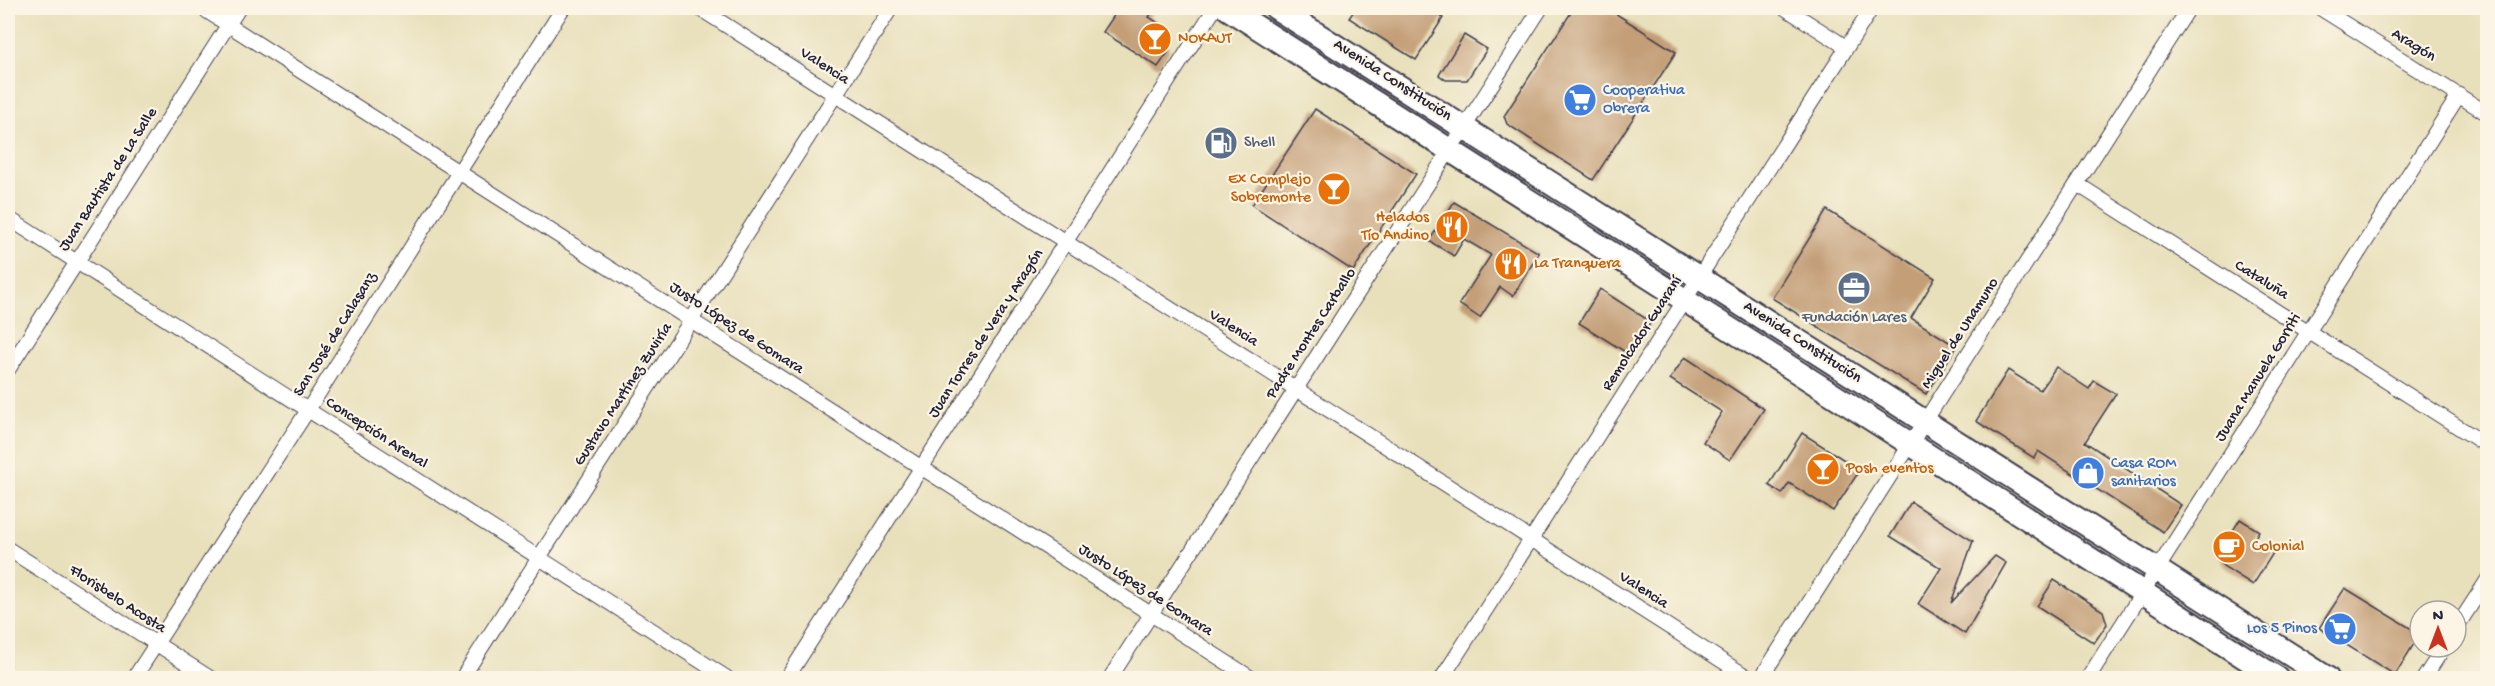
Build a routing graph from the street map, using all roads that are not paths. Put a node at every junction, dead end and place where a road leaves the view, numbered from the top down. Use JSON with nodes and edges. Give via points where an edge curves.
{"nodes":[{"id":1,"x":202,"y":8,"type":"edge"},
{"id":2,"x":239,"y":8,"type":"edge"},
{"id":3,"x":563,"y":8,"type":"edge"},
{"id":4,"x":699,"y":8,"type":"edge"},
{"id":5,"x":891,"y":8,"type":"edge"},
{"id":6,"x":1215,"y":8,"type":"edge"},
{"id":7,"x":1227,"y":8,"type":"edge"},
{"id":8,"x":1276,"y":8,"type":"edge"},
{"id":9,"x":1541,"y":8,"type":"edge"},
{"id":10,"x":1785,"y":8,"type":"edge"},
{"id":11,"x":1872,"y":8,"type":"edge"},
{"id":12,"x":2189,"y":8,"type":"edge"},
{"id":13,"x":2320,"y":8,"type":"edge"},
{"id":14,"x":229,"y":24,"type":"junction"},
{"id":15,"x":1846,"y":47,"type":"junction"},
{"id":16,"x":835,"y":94,"type":"junction"},
{"id":17,"x":2459,"y":95,"type":"junction"},
{"id":18,"x":2487,"y":114,"type":"edge"},
{"id":19,"x":1464,"y":127,"type":"junction"},
{"id":20,"x":1450,"y":150,"type":"junction"},
{"id":21,"x":459,"y":170,"type":"junction"},
{"id":22,"x":2077,"y":184,"type":"junction"},
{"id":23,"x":8,"y":219,"type":"edge"},
{"id":24,"x":1066,"y":242,"type":"junction"},
{"id":25,"x":76,"y":262,"type":"junction"},
{"id":26,"x":1699,"y":278,"type":"junction"},
{"id":27,"x":1684,"y":300,"type":"junction"},
{"id":28,"x":691,"y":320,"type":"junction"},
{"id":29,"x":2309,"y":330,"type":"junction"},
{"id":30,"x":8,"y":370,"type":"edge"},
{"id":31,"x":1296,"y":389,"type":"junction"},
{"id":32,"x":308,"y":411,"type":"junction"},
{"id":33,"x":1925,"y":422,"type":"junction"},
{"id":34,"x":1911,"y":444,"type":"junction"},
{"id":35,"x":2487,"y":446,"type":"edge"},
{"id":36,"x":922,"y":468,"type":"junction"},
{"id":37,"x":1531,"y":539,"type":"junction"},
{"id":38,"x":8,"y":549,"type":"edge"},
{"id":39,"x":539,"y":558,"type":"junction"},
{"id":40,"x":2157,"y":570,"type":"junction"},
{"id":41,"x":2487,"y":579,"type":"edge"},
{"id":42,"x":2143,"y":593,"type":"junction"},
{"id":43,"x":2468,"y":609,"type":"edge"},
{"id":44,"x":1151,"y":614,"type":"junction"},
{"id":45,"x":157,"y":645,"type":"junction"},
{"id":46,"x":2436,"y":659,"type":"edge"},
{"id":47,"x":134,"y":678,"type":"edge"},
{"id":48,"x":210,"y":678,"type":"edge"},
{"id":49,"x":462,"y":678,"type":"edge"},
{"id":50,"x":727,"y":678,"type":"edge"},
{"id":51,"x":787,"y":678,"type":"edge"},
{"id":52,"x":1110,"y":678,"type":"edge"},
{"id":53,"x":1251,"y":678,"type":"edge"},
{"id":54,"x":1442,"y":678,"type":"edge"},
{"id":55,"x":1749,"y":678,"type":"edge"},
{"id":56,"x":1761,"y":678,"type":"edge"},
{"id":57,"x":2088,"y":678,"type":"edge"},
{"id":58,"x":2277,"y":678,"type":"edge"},
{"id":59,"x":2327,"y":678,"type":"edge"},
{"id":60,"x":2424,"y":678,"type":"edge"}],
"edges":[{"from":1,"to":14,"type":"street","name":"Justo López de Gomara"},
{"from":2,"to":14,"type":"street","name":"Juan Bautista de La Salle"},
{"from":3,"to":21,"type":"street","name":"San José de Calasanz"},
{"from":4,"to":16,"type":"street","name":"Valencia"},
{"from":5,"to":16,"type":"street","name":"Gustavo Martínez Zuviría"},
{"from":6,"to":24,"type":"street","name":"Juan Torres de Vera y Aragón"},
{"from":7,"to":20,"type":"main road","name":"Avenida Constitución"},
{"from":8,"to":19,"type":"main road","name":"Avenida Constitución"},
{"from":9,"to":19,"type":"street","name":"Padre Montes Carballo"},
{"from":10,"to":15,"type":"street"},
{"from":11,"to":15,"type":"street","name":"Remolcador Guaraní"},
{"from":12,"to":22,"type":"street","name":"Miguel de Unamuno"},
{"from":13,"to":17,"type":"street","name":"Aragón"},
{"from":14,"to":21,"type":"street","name":"Justo López de Gomara"},
{"from":14,"to":25,"type":"street","name":"Juan Bautista de La Salle"},
{"from":15,"to":26,"type":"street","name":"Remolcador Guaraní"},
{"from":16,"to":24,"type":"street","name":"Valencia"},
{"from":16,"to":28,"type":"street","name":"Gustavo Martínez Zuviría"},
{"from":17,"to":18,"type":"street","name":"Aragón"},
{"from":17,"to":29,"type":"street","name":"Juana Manuela Gorriti"},
{"from":19,"to":20,"type":"street","name":"Padre Montes Carballo"},
{"from":19,"to":26,"type":"main road","name":"Avenida Constitución"},
{"from":20,"to":27,"type":"main road","name":"Avenida Constitución"},
{"from":20,"to":31,"type":"street","name":"Padre Montes Carballo"},
{"from":21,"to":28,"type":"street","name":"Justo López de Gomara"},
{"from":21,"to":32,"type":"street","name":"San José de Calasanz"},
{"from":22,"to":29,"type":"street","name":"Cataluña"},
{"from":22,"to":33,"type":"street","name":"Miguel de Unamuno"},
{"from":23,"to":25,"type":"street","name":"Concepción Arenal"},
{"from":24,"to":31,"type":"street","name":"Valencia"},
{"from":24,"to":36,"type":"street","name":"Juan Torres de Vera y Aragón"},
{"from":25,"to":30,"type":"street","name":"Juan Bautista de La Salle"},
{"from":25,"to":32,"type":"street","name":"Concepción Arenal"},
{"from":26,"to":27,"type":"street","name":"Remolcador Guaraní"},
{"from":26,"to":33,"type":"main road","name":"Avenida Constitución"},
{"from":27,"to":34,"type":"main road","name":"Avenida Constitución"},
{"from":27,"to":37,"type":"street","name":"Remolcador Guaraní"},
{"from":28,"to":36,"type":"street","name":"Justo López de Gomara"},
{"from":28,"to":39,"type":"street","name":"Gustavo Martínez Zuviría"},
{"from":29,"to":35,"type":"street","name":"Cataluña"},
{"from":29,"to":40,"type":"street","name":"Juana Manuela Gorriti"},
{"from":31,"to":37,"type":"street","name":"Valencia"},
{"from":31,"to":44,"type":"street","name":"Padre Montes Carballo"},
{"from":32,"to":39,"type":"street","name":"Concepción Arenal"},
{"from":32,"to":45,"type":"street","name":"San José de Calasanz"},
{"from":33,"to":34,"type":"street","name":"Miguel de Unamuno"},
{"from":33,"to":40,"type":"main road","name":"Avenida Constitución"},
{"from":34,"to":42,"type":"main road","name":"Avenida Constitución"},
{"from":34,"to":56,"type":"street","name":"Miguel de Unamuno"},
{"from":36,"to":44,"type":"street","name":"Justo López de Gomara"},
{"from":36,"to":51,"type":"street","name":"Juan Torres de Vera y Aragón"},
{"from":37,"to":54,"type":"street","name":"Remolcador Guaraní"},
{"from":37,"to":55,"type":"street","name":"Valencia"},
{"from":38,"to":45,"type":"street","name":"Florisbelo Acosta"},
{"from":39,"to":49,"type":"street","name":"Gustavo Martínez Zuviría"},
{"from":39,"to":50,"type":"street","name":"Concepción Arenal"},
{"from":40,"to":42,"type":"street","name":"Juana Manuela Gorriti"},
{"from":40,"to":59,"type":"main road","name":"Avenida Constitución"},
{"from":41,"to":43,"type":"street"},
{"from":42,"to":57,"type":"street","name":"Juana Manuela Gorriti"},
{"from":42,"to":58,"type":"main road","name":"Avenida Constitución"},
{"from":44,"to":52,"type":"street","name":"Padre Montes Carballo"},
{"from":44,"to":53,"type":"street","name":"Justo López de Gomara"},
{"from":45,"to":47,"type":"street","name":"San José de Calasanz"},
{"from":45,"to":48,"type":"street","name":"Florisbelo Acosta"},
{"from":46,"to":60,"type":"street"}]}
